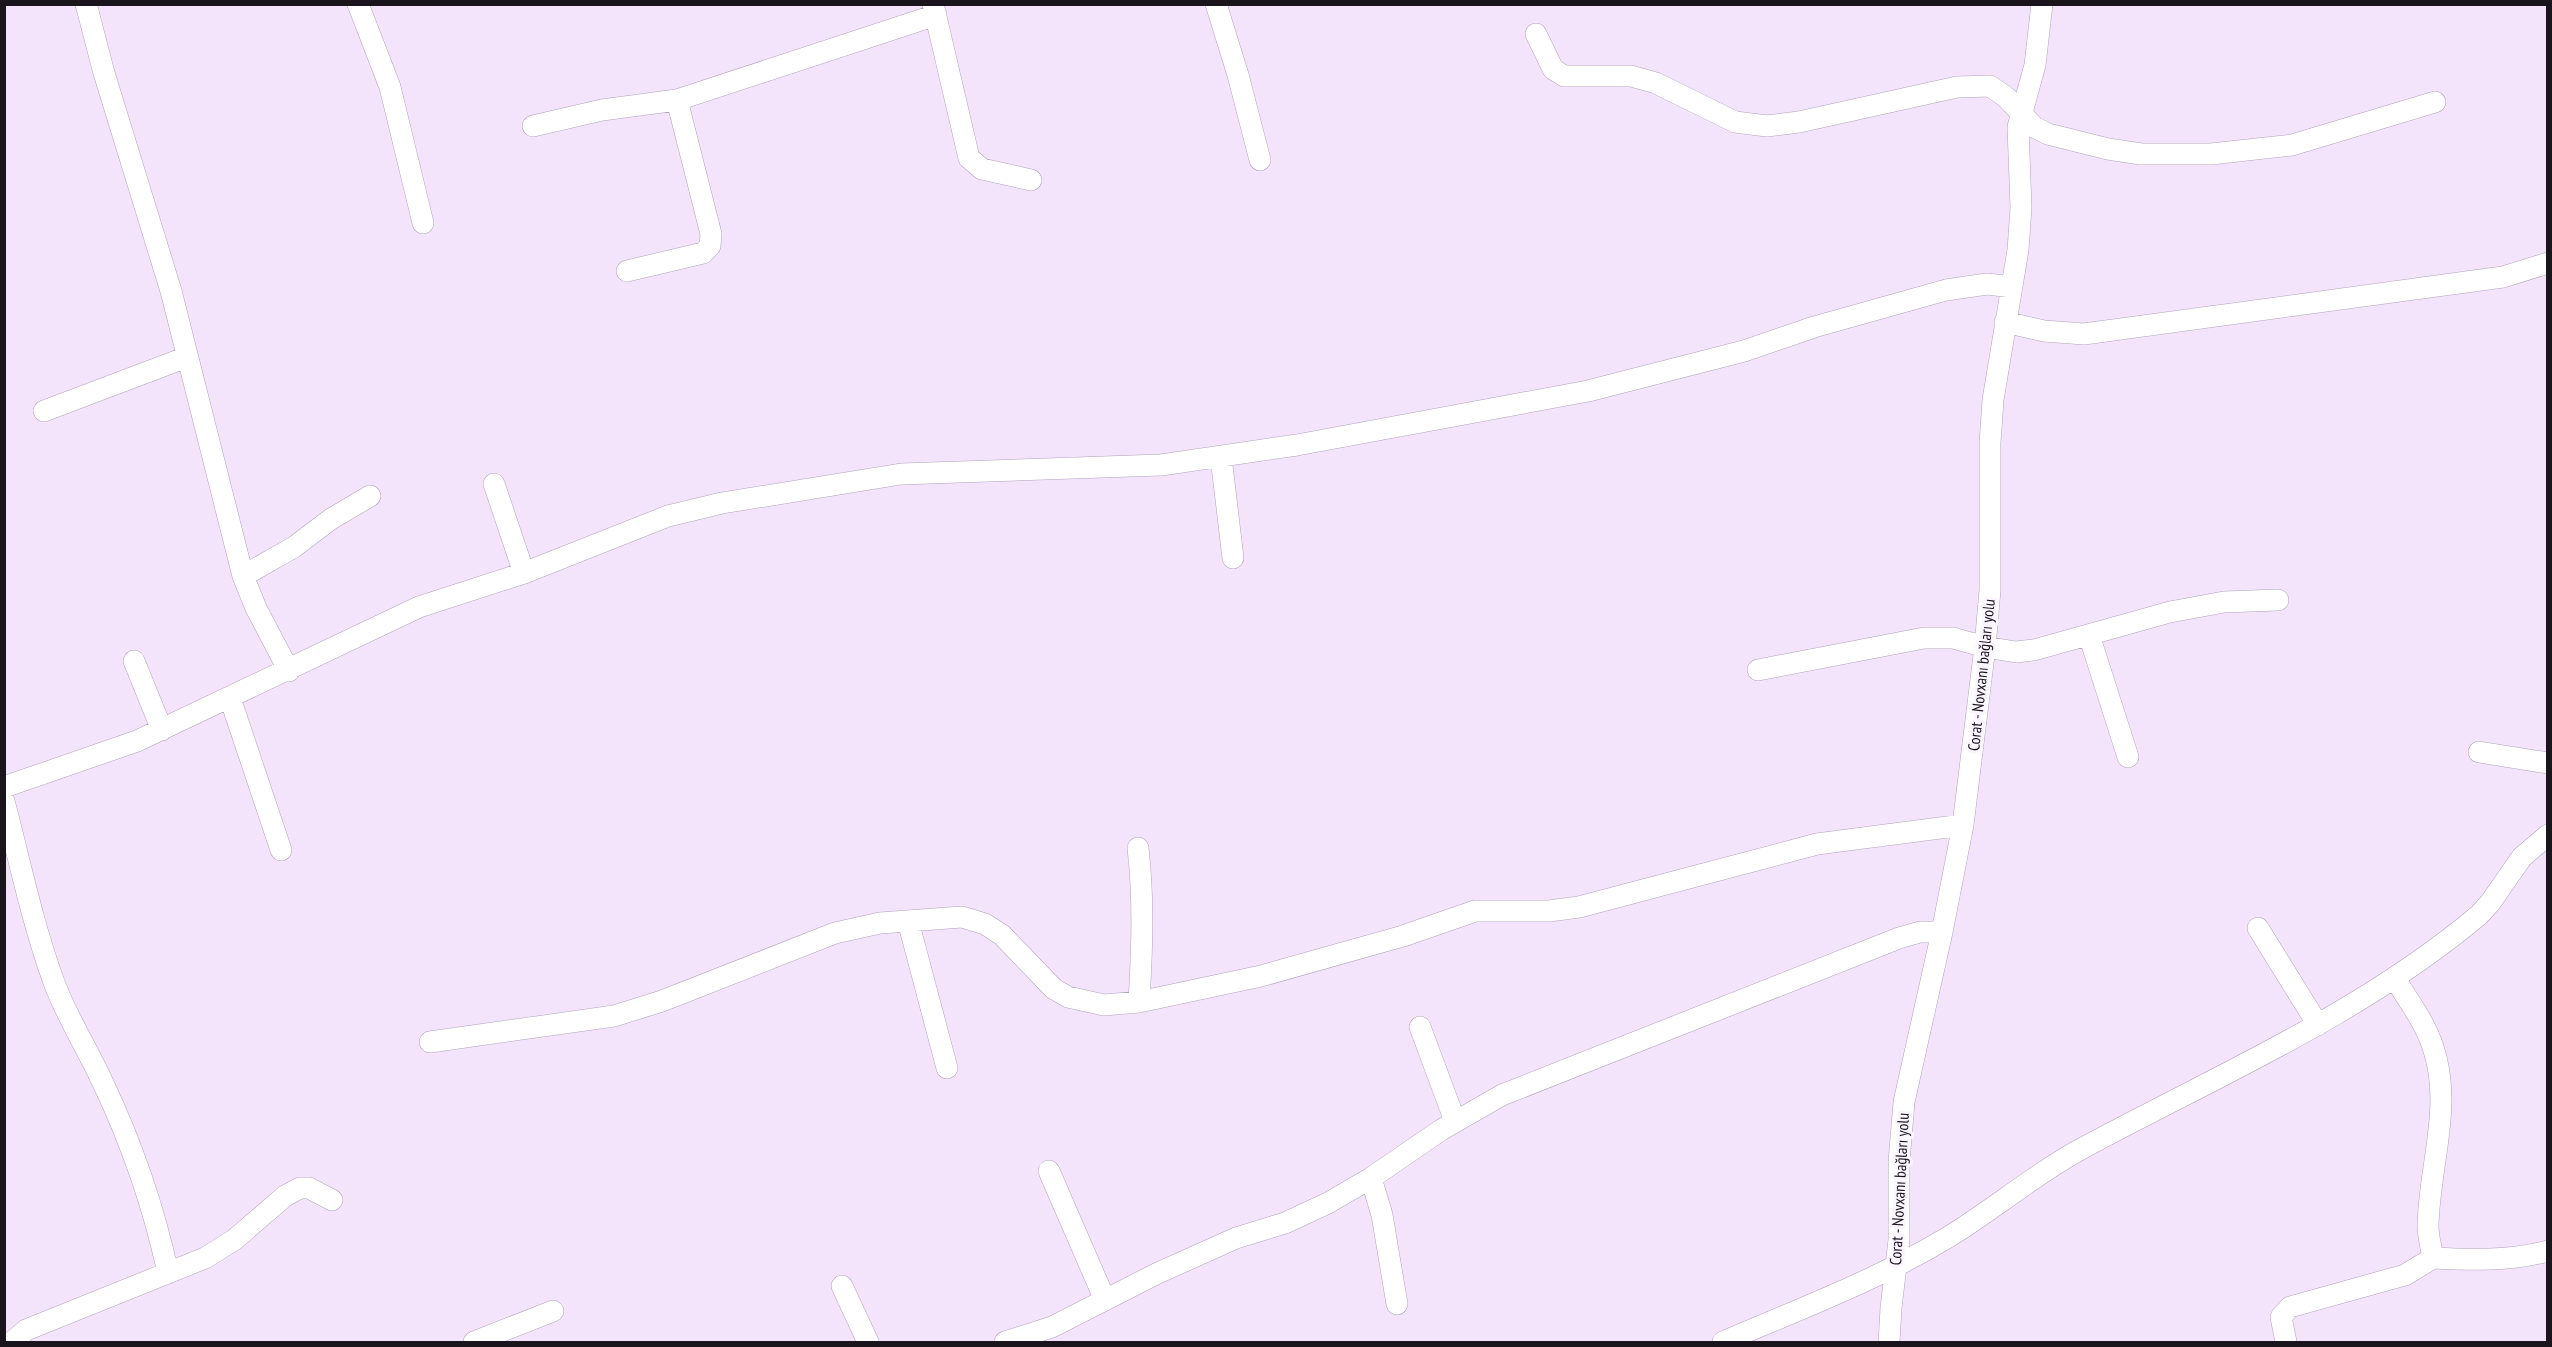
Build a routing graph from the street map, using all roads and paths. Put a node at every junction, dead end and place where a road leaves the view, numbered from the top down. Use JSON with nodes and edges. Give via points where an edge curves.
{"nodes":[{"id":1,"x":86,"y":4,"type":"edge"},
{"id":2,"x":358,"y":4,"type":"edge"},
{"id":3,"x":1216,"y":4,"type":"edge"},
{"id":4,"x":2042,"y":4,"type":"edge"},
{"id":5,"x":934,"y":10,"type":"edge"},
{"id":6,"x":1536,"y":34,"type":"dead end"},
{"id":7,"x":677,"y":100,"type":"junction"},
{"id":8,"x":2435,"y":102,"type":"dead end"},
{"id":9,"x":2021,"y":115,"type":"junction"},
{"id":10,"x":532,"y":126,"type":"dead end"},
{"id":11,"x":1260,"y":159,"type":"dead end"},
{"id":12,"x":1031,"y":180,"type":"dead end"},
{"id":13,"x":423,"y":224,"type":"dead end"},
{"id":14,"x":2547,"y":263,"type":"edge"},
{"id":15,"x":627,"y":271,"type":"dead end"},
{"id":16,"x":2012,"y":287,"type":"junction"},
{"id":17,"x":2005,"y":322,"type":"junction"},
{"id":18,"x":187,"y":357,"type":"junction"},
{"id":19,"x":44,"y":411,"type":"dead end"},
{"id":20,"x":1221,"y":457,"type":"junction"},
{"id":21,"x":495,"y":484,"type":"dead end"},
{"id":22,"x":370,"y":496,"type":"dead end"},
{"id":23,"x":1233,"y":558,"type":"dead end"},
{"id":24,"x":524,"y":573,"type":"junction"},
{"id":25,"x":243,"y":576,"type":"junction"},
{"id":26,"x":2278,"y":600,"type":"dead end"},
{"id":27,"x":2089,"y":635,"type":"junction"},
{"id":28,"x":1985,"y":647,"type":"junction"},
{"id":29,"x":134,"y":661,"type":"dead end"},
{"id":30,"x":1758,"y":670,"type":"dead end"},
{"id":31,"x":289,"y":671,"type":"junction"},
{"id":32,"x":230,"y":699,"type":"junction"},
{"id":33,"x":162,"y":730,"type":"junction"},
{"id":34,"x":2479,"y":752,"type":"dead end"},
{"id":35,"x":2128,"y":757,"type":"dead end"},
{"id":36,"x":2547,"y":763,"type":"edge"},
{"id":37,"x":4,"y":787,"type":"edge"},
{"id":38,"x":4,"y":801,"type":"edge"},
{"id":39,"x":1963,"y":825,"type":"junction"},
{"id":40,"x":2547,"y":836,"type":"edge"},
{"id":41,"x":1137,"y":848,"type":"dead end"},
{"id":42,"x":281,"y":850,"type":"dead end"},
{"id":43,"x":908,"y":921,"type":"junction"},
{"id":44,"x":2258,"y":928,"type":"dead end"},
{"id":45,"x":1942,"y":932,"type":"junction"},
{"id":46,"x":2395,"y":979,"type":"junction"},
{"id":47,"x":1139,"y":1002,"type":"junction"},
{"id":48,"x":2318,"y":1025,"type":"junction"},
{"id":49,"x":1420,"y":1027,"type":"dead end"},
{"id":50,"x":430,"y":1042,"type":"dead end"},
{"id":51,"x":947,"y":1068,"type":"dead end"},
{"id":52,"x":1455,"y":1122,"type":"junction"},
{"id":53,"x":1049,"y":1171,"type":"dead end"},
{"id":54,"x":1371,"y":1178,"type":"junction"},
{"id":55,"x":332,"y":1200,"type":"dead end"},
{"id":56,"x":2547,"y":1251,"type":"edge"},
{"id":57,"x":2433,"y":1258,"type":"junction"},
{"id":58,"x":1897,"y":1266,"type":"junction"},
{"id":59,"x":168,"y":1273,"type":"junction"},
{"id":60,"x":842,"y":1286,"type":"dead end"},
{"id":61,"x":1105,"y":1300,"type":"junction"},
{"id":62,"x":1398,"y":1304,"type":"dead end"},
{"id":63,"x":552,"y":1311,"type":"dead end"},
{"id":64,"x":12,"y":1342,"type":"edge"},
{"id":65,"x":474,"y":1342,"type":"edge"},
{"id":66,"x":868,"y":1342,"type":"edge"},
{"id":67,"x":1005,"y":1342,"type":"edge"},
{"id":68,"x":1723,"y":1342,"type":"edge"},
{"id":69,"x":1889,"y":1342,"type":"edge"},
{"id":70,"x":2286,"y":1342,"type":"edge"}],
"edges":[{"from":1,"to":18,"type":"street"},
{"from":2,"to":13,"type":"street","via":[[390,87]]},
{"from":3,"to":11,"type":"street"},
{"from":4,"to":9,"type":"street","name":"Corat - Novxanı bağları yolu","via":[[2035,65]]},
{"from":5,"to":7,"type":"street"},
{"from":5,"to":12,"type":"street","via":[[969,158],[982,169]]},
{"from":6,"to":9,"type":"street","via":[[1553,69],[1564,76],[1631,76],[1656,83],[1735,122],[1767,126],[1799,123],[1968,86],[1990,86]]},
{"from":7,"to":10,"type":"street","via":[[603,110]]},
{"from":7,"to":15,"type":"street","via":[[711,234],[710,246],[703,253]]},
{"from":8,"to":9,"type":"street","via":[[2292,145],[2211,154],[2141,154],[2108,149],[2048,134]]},
{"from":9,"to":16,"type":"street","name":"Corat - Novxanı bağları yolu","via":[[2021,208]]},
{"from":14,"to":17,"type":"street","via":[[2503,277],[2084,334],[2044,331]]},
{"from":16,"to":17,"type":"street","name":"Corat - Novxanı bağları yolu"},
{"from":16,"to":20,"type":"street","via":[[1987,284],[1946,290],[1744,351],[1588,392]]},
{"from":17,"to":28,"type":"street","name":"Corat - Novxanı bağları yolu","via":[[1990,443],[1990,590]]},
{"from":18,"to":19,"type":"street"},
{"from":18,"to":25,"type":"street"},
{"from":20,"to":23,"type":"street"},
{"from":20,"to":24,"type":"street","via":[[1161,465],[901,474],[722,503],[668,516]]},
{"from":21,"to":24,"type":"street"},
{"from":22,"to":25,"type":"street"},
{"from":24,"to":31,"type":"street","via":[[419,607]]},
{"from":25,"to":31,"type":"street"},
{"from":26,"to":27,"type":"street","via":[[2213,604]]},
{"from":27,"to":28,"type":"street","via":[[2034,650],[2016,652]]},
{"from":27,"to":35,"type":"street"},
{"from":28,"to":30,"type":"street","via":[[1953,638],[1924,638]]},
{"from":28,"to":39,"type":"street","name":"Corat - Novxanı bağları yolu"},
{"from":29,"to":33,"type":"street"},
{"from":31,"to":32,"type":"street"},
{"from":32,"to":33,"type":"street"},
{"from":32,"to":42,"type":"street"},
{"from":33,"to":37,"type":"street","via":[[85,761]]},
{"from":34,"to":36,"type":"street"},
{"from":38,"to":59,"type":"street","via":[[56,987],[130,1145]]},
{"from":39,"to":45,"type":"street","name":"Corat - Novxanı bağları yolu"},
{"from":39,"to":47,"type":"street","via":[[1817,844],[1580,907],[1549,911],[1475,910],[1403,936],[1261,976]]},
{"from":40,"to":46,"type":"street","via":[[2522,856],[2479,915]]},
{"from":41,"to":47,"type":"street","via":[[1143,925]]},
{"from":43,"to":47,"type":"street","via":[[962,917],[985,924],[1002,935],[1054,989],[1068,997],[1104,1005]]},
{"from":43,"to":50,"type":"street","via":[[836,933],[615,1016]]},
{"from":43,"to":51,"type":"street"},
{"from":44,"to":48,"type":"street"},
{"from":45,"to":52,"type":"street","via":[[1920,932],[1899,938],[1502,1095]]},
{"from":45,"to":58,"type":"street","name":"Corat - Novxanı bağları yolu","via":[[1900,1129]]},
{"from":46,"to":48,"type":"street"},
{"from":46,"to":57,"type":"street","via":[[2425,1028],[2439,1072],[2442,1103],[2428,1227]]},
{"from":48,"to":58,"type":"street","via":[[2079,1150]]},
{"from":49,"to":52,"type":"street"},
{"from":52,"to":54,"type":"street"},
{"from":53,"to":61,"type":"street"},
{"from":54,"to":61,"type":"street","via":[[1328,1203],[1236,1238]]},
{"from":54,"to":62,"type":"street","via":[[1382,1215]]},
{"from":55,"to":59,"type":"street","via":[[309,1188],[300,1188],[234,1240],[205,1258]]},
{"from":56,"to":57,"type":"street","via":[[2500,1259]]},
{"from":57,"to":70,"type":"street","via":[[2404,1275],[2290,1307],[2282,1317]]},
{"from":58,"to":68,"type":"street"},
{"from":58,"to":69,"type":"street","name":"Corat - Novxanı bağları yolu"},
{"from":59,"to":64,"type":"street","via":[[26,1330]]},
{"from":60,"to":66,"type":"street"},
{"from":61,"to":67,"type":"street","via":[[1052,1326]]},
{"from":63,"to":65,"type":"street"}]}
